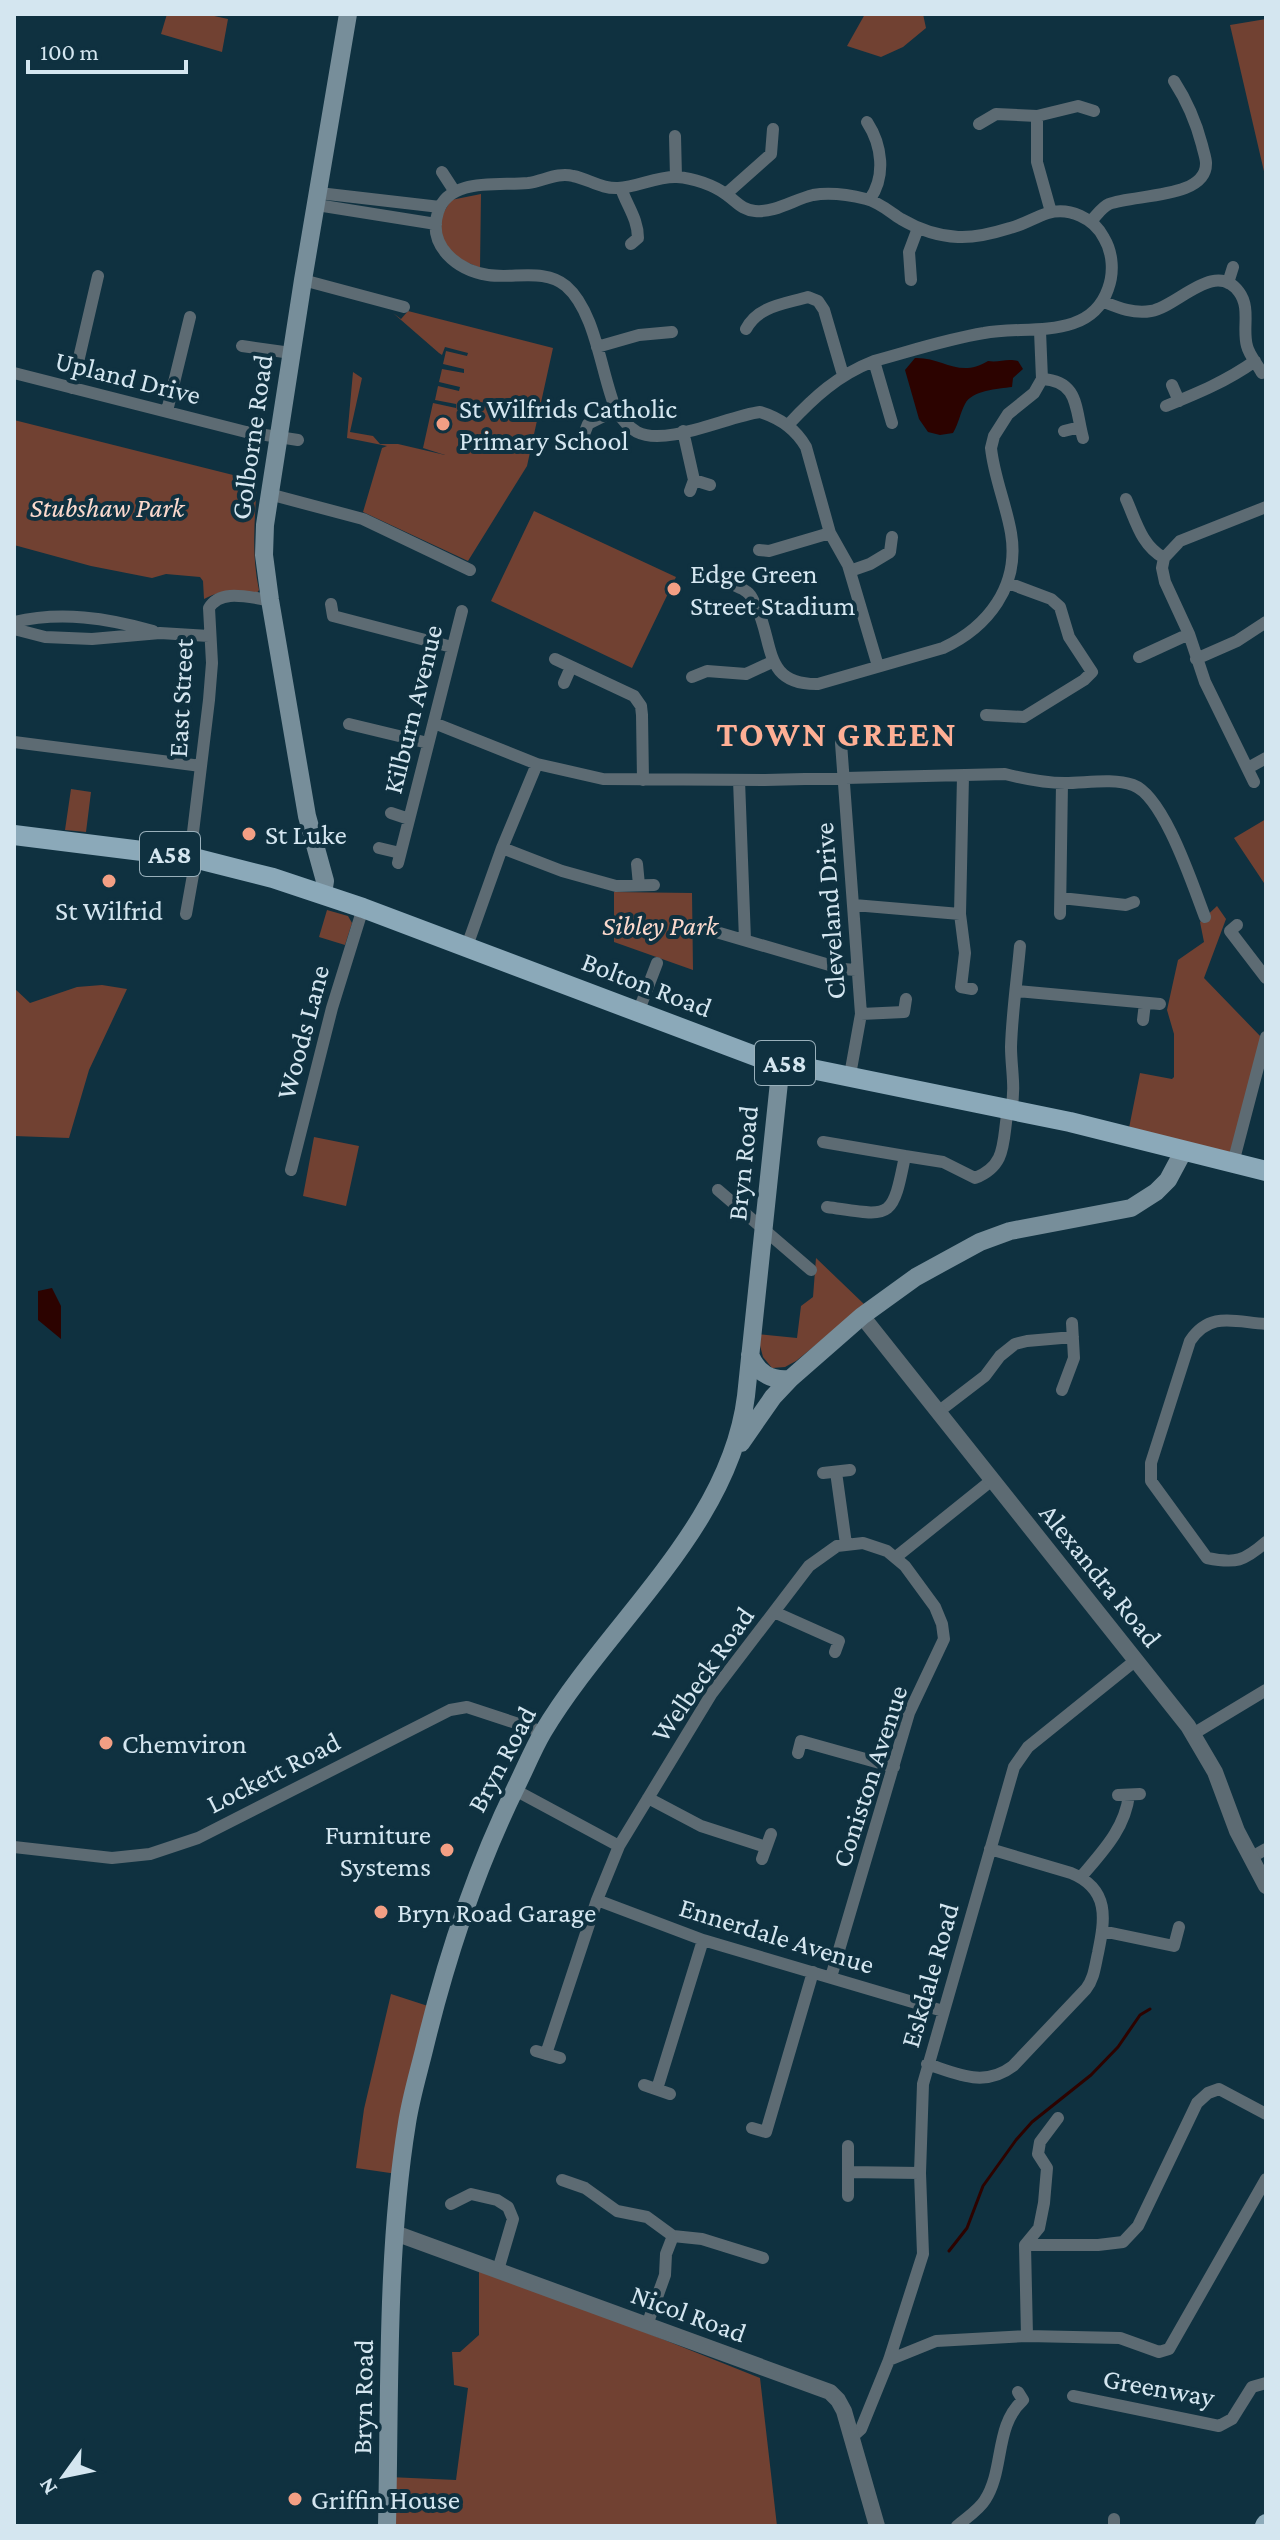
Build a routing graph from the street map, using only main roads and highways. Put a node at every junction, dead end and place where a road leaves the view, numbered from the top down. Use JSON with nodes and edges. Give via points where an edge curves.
{"nodes":[{"id":1,"x":348,"y":14,"type":"edge"},
{"id":2,"x":14,"y":835,"type":"edge"},
{"id":3,"x":322,"y":867,"type":"junction"},
{"id":4,"x":323,"y":893,"type":"junction"},
{"id":5,"x":356,"y":905,"type":"junction"},
{"id":6,"x":781,"y":1063,"type":"junction"},
{"id":7,"x":1183,"y":1152,"type":"junction"},
{"id":8,"x":1266,"y":1171,"type":"edge"},
{"id":9,"x":750,"y":1355,"type":"junction"},
{"id":10,"x":790,"y":1379,"type":"junction"},
{"id":11,"x":732,"y":1456,"type":"junction"},
{"id":12,"x":387,"y":2526,"type":"edge"}],
"edges":[{"from":1,"to":3,"type":"main road","name":"Golborne Road","via":[[269,494],[264,555],[307,816]]},
{"from":2,"to":4,"type":"main road","name":"Bolton Road","number":"A58","via":[[193,858]]},
{"from":3,"to":4,"type":"main road","name":"Golborne Road"},
{"from":3,"to":5,"type":"main road","name":"Golborne Road"},
{"from":4,"to":5,"type":"main road","name":"Bolton Road","number":"A58"},
{"from":5,"to":6,"type":"main road","name":"Bolton Road","number":"A58"},
{"from":6,"to":7,"type":"main road","name":"Bolton Road","number":"A58","via":[[1010,1109]]},
{"from":6,"to":9,"type":"main road","name":"Bryn Road"},
{"from":7,"to":8,"type":"main road","name":"Bolton Road","number":"A58"},
{"from":7,"to":10,"type":"main road","via":[[1168,1180],[1131,1208],[1010,1231],[916,1277]]},
{"from":9,"to":10,"type":"main road","via":[[763,1374]]},
{"from":9,"to":11,"type":"main road","name":"Bryn Road","via":[[743,1419]]},
{"from":10,"to":11,"type":"main road"},
{"from":11,"to":12,"type":"main road","name":"Bryn Road","via":[[678,1550],[543,1732],[493,1836],[446,1959],[407,2122],[395,2233]]}]}
